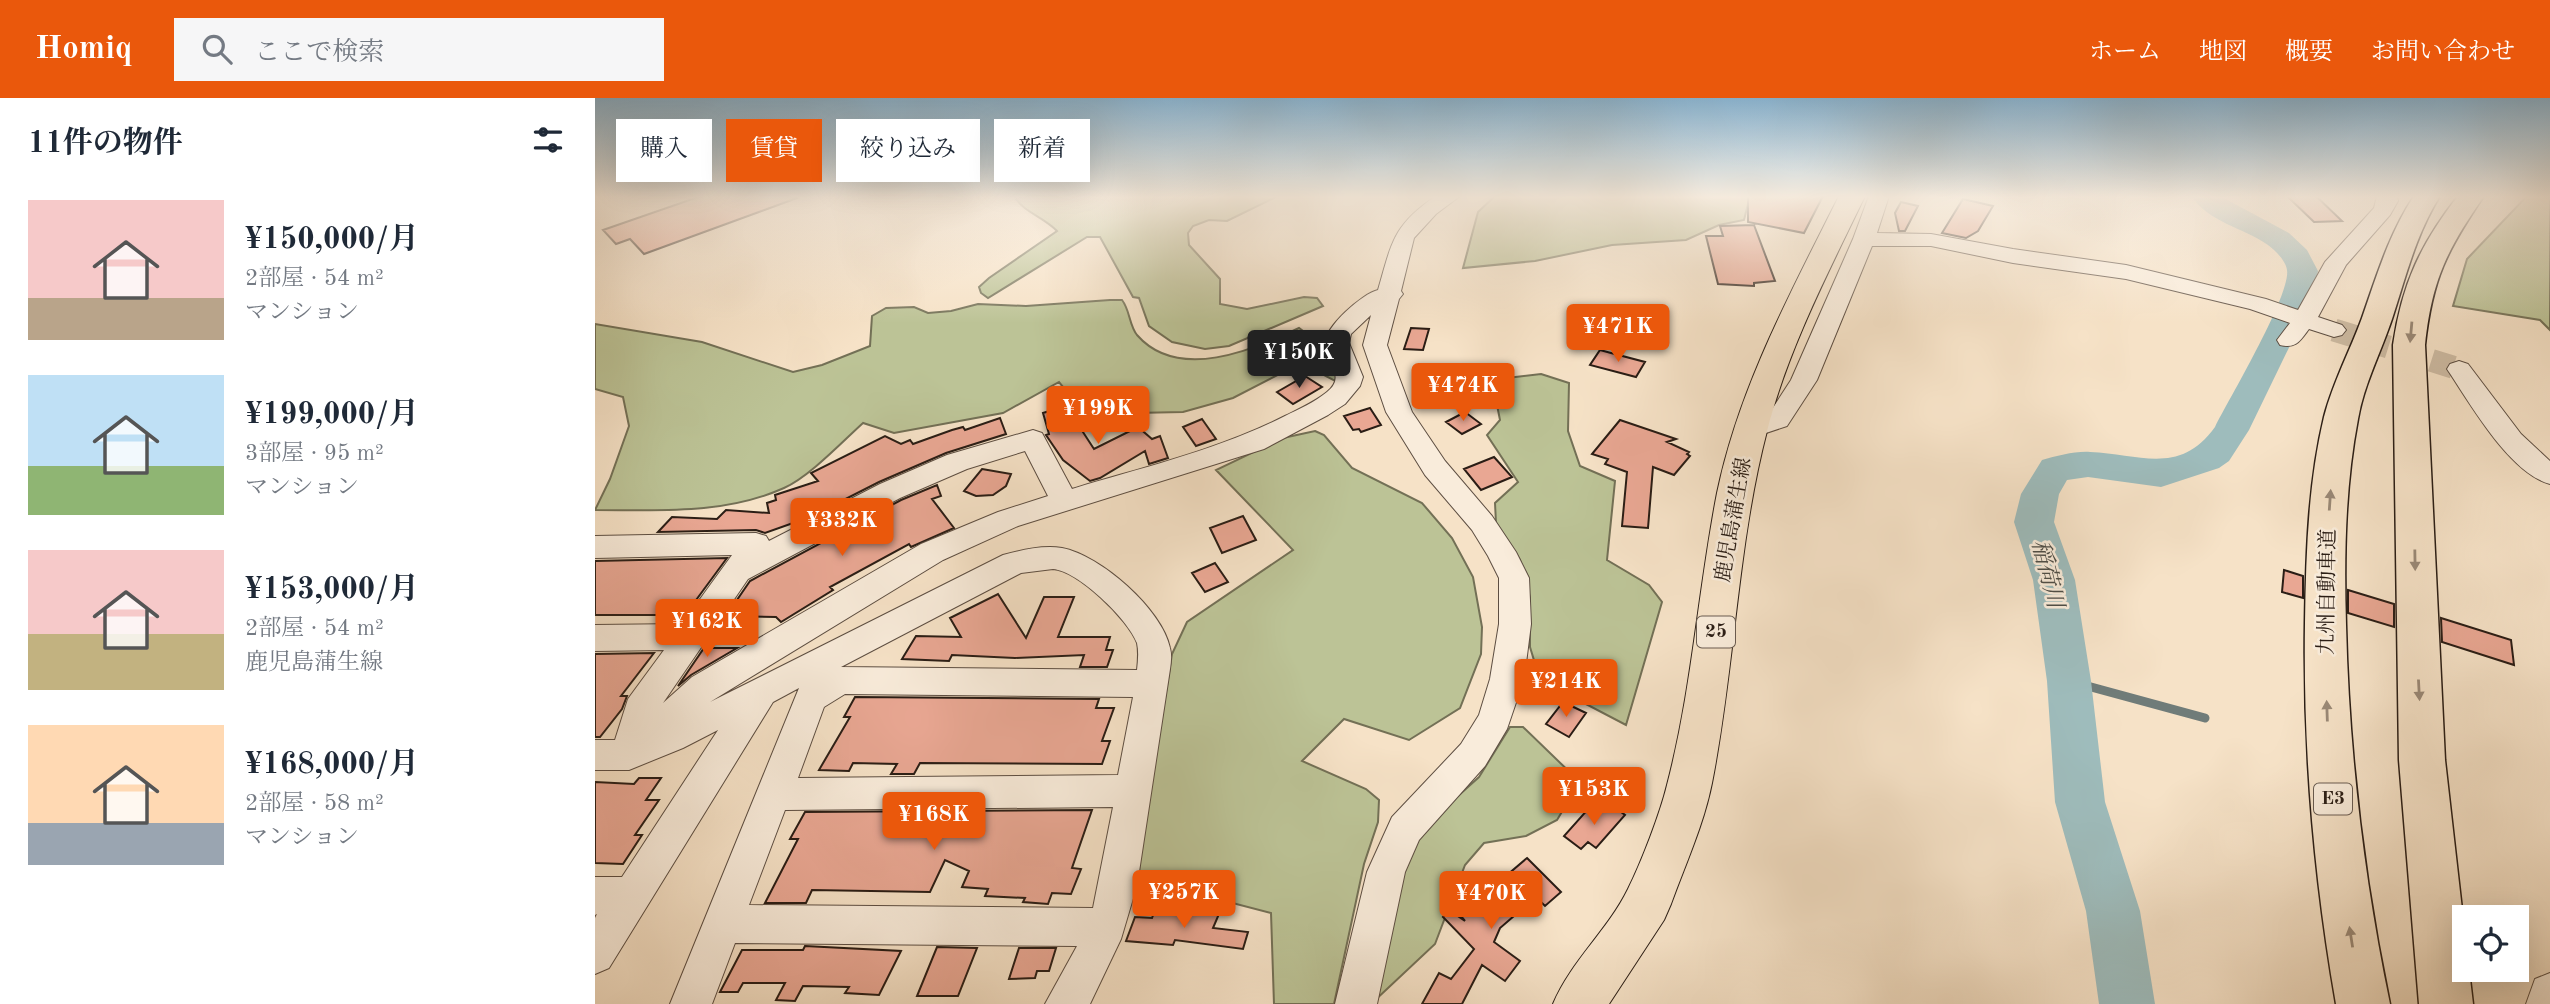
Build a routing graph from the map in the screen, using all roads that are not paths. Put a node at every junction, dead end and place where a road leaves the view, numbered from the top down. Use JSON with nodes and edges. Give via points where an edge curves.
{"nodes":[{"id":1,"x":1403,"y":238,"type":"edge"},
{"id":2,"x":1831,"y":238,"type":"edge"},
{"id":3,"x":2359,"y":238,"type":"edge"},
{"id":4,"x":2405,"y":238,"type":"edge"},
{"id":5,"x":2442,"y":238,"type":"edge"},
{"id":6,"x":1864,"y":239,"type":"joint"},
{"id":7,"x":1391,"y":294,"type":"junction"},
{"id":8,"x":2305,"y":319,"type":"junction"},
{"id":9,"x":2334,"y":330,"type":"tunnel mouth"},
{"id":10,"x":2289,"y":340,"type":"dead end"},
{"id":11,"x":2459,"y":369,"type":"tunnel mouth"},
{"id":12,"x":1751,"y":429,"type":"junction"},
{"id":13,"x":2550,"y":475,"type":"edge"},
{"id":14,"x":1065,"y":502,"type":"junction"},
{"id":15,"x":595,"y":547,"type":"edge"},
{"id":16,"x":736,"y":572,"type":"junction"},
{"id":17,"x":690,"y":637,"type":"junction"},
{"id":18,"x":595,"y":638,"type":"edge"},
{"id":19,"x":1151,"y":684,"type":"junction"},
{"id":20,"x":763,"y":690,"type":"junction"},
{"id":21,"x":612,"y":755,"type":"edge"},
{"id":22,"x":1133,"y":791,"type":"junction"},
{"id":23,"x":774,"y":794,"type":"junction"},
{"id":24,"x":613,"y":896,"type":"edge"},
{"id":25,"x":723,"y":924,"type":"junction"},
{"id":26,"x":1106,"y":927,"type":"junction"},
{"id":27,"x":595,"y":954,"type":"edge"},
{"id":28,"x":2550,"y":994,"type":"edge"},
{"id":29,"x":691,"y":1004,"type":"edge"},
{"id":30,"x":1066,"y":1004,"type":"edge"},
{"id":31,"x":1356,"y":1004,"type":"edge"},
{"id":32,"x":1579,"y":1004,"type":"edge"},
{"id":33,"x":2363,"y":1004,"type":"edge"},
{"id":34,"x":2446,"y":1004,"type":"edge"},
{"id":35,"x":2547,"y":1004,"type":"edge"}],
"edges":[{"from":1,"to":7,"type":"street"},
{"from":2,"to":12,"type":"main road","name":"鹿児島蒲生線","number":"25","via":[[1779,346]]},
{"from":3,"to":8,"type":"street","via":[[2326,275]]},
{"from":33,"to":4,"type":"highway","name":"九州自動車道","number":"E3","one_way":true,"via":[[2336,841],[2324,593],[2331,488],[2342,417]]},
{"from":5,"to":34,"type":"highway","one_way":true,"via":[[2424,266],[2413,303],[2409,345],[2422,760]]},
{"from":6,"to":8,"type":"street","via":[[1931,240],[2126,272]]},
{"from":6,"to":12,"type":"street","via":[[1804,380],[1778,420]]},
{"from":7,"to":14,"type":"street","via":[[1376,297],[1340,332],[1337,343],[1350,377],[1347,386],[1328,403],[1254,443]]},
{"from":7,"to":31,"type":"street","via":[[1375,345],[1379,362],[1399,412],[1501,552],[1514,578],[1515,624],[1507,679],[1495,719],[1473,755],[1405,829],[1386,872]]},
{"from":8,"to":9,"type":"street"},
{"from":8,"to":10,"type":"street"},
{"from":11,"to":13,"type":"street","via":[[2505,433],[2532,463]]},
{"from":12,"to":32,"type":"main road","name":"鹿児島蒲生線","number":"25","via":[[1735,493],[1708,689],[1689,787],[1647,904]]},
{"from":14,"to":16,"type":"street","via":[[1033,439],[957,462],[890,491]]},
{"from":14,"to":21,"type":"street","via":[[1008,519],[932,552],[704,687]]},
{"from":15,"to":16,"type":"street","via":[[756,544]]},
{"from":16,"to":17,"type":"street"},
{"from":17,"to":18,"type":"street"},
{"from":17,"to":21,"type":"street"},
{"from":19,"to":20,"type":"street","via":[[1154,647],[1140,617],[1082,567],[1050,558],[995,571]]},
{"from":19,"to":22,"type":"street"},
{"from":19,"to":23,"type":"street","via":[[839,680],[811,698]]},
{"from":20,"to":21,"type":"street","via":[[671,738]]},
{"from":20,"to":24,"type":"street"},
{"from":22,"to":23,"type":"street"},
{"from":22,"to":26,"type":"street"},
{"from":23,"to":25,"type":"street"},
{"from":24,"to":27,"type":"street"},
{"from":25,"to":26,"type":"street"},
{"from":25,"to":29,"type":"street"},
{"from":26,"to":30,"type":"street"},
{"from":28,"to":35,"type":"street"}]}
